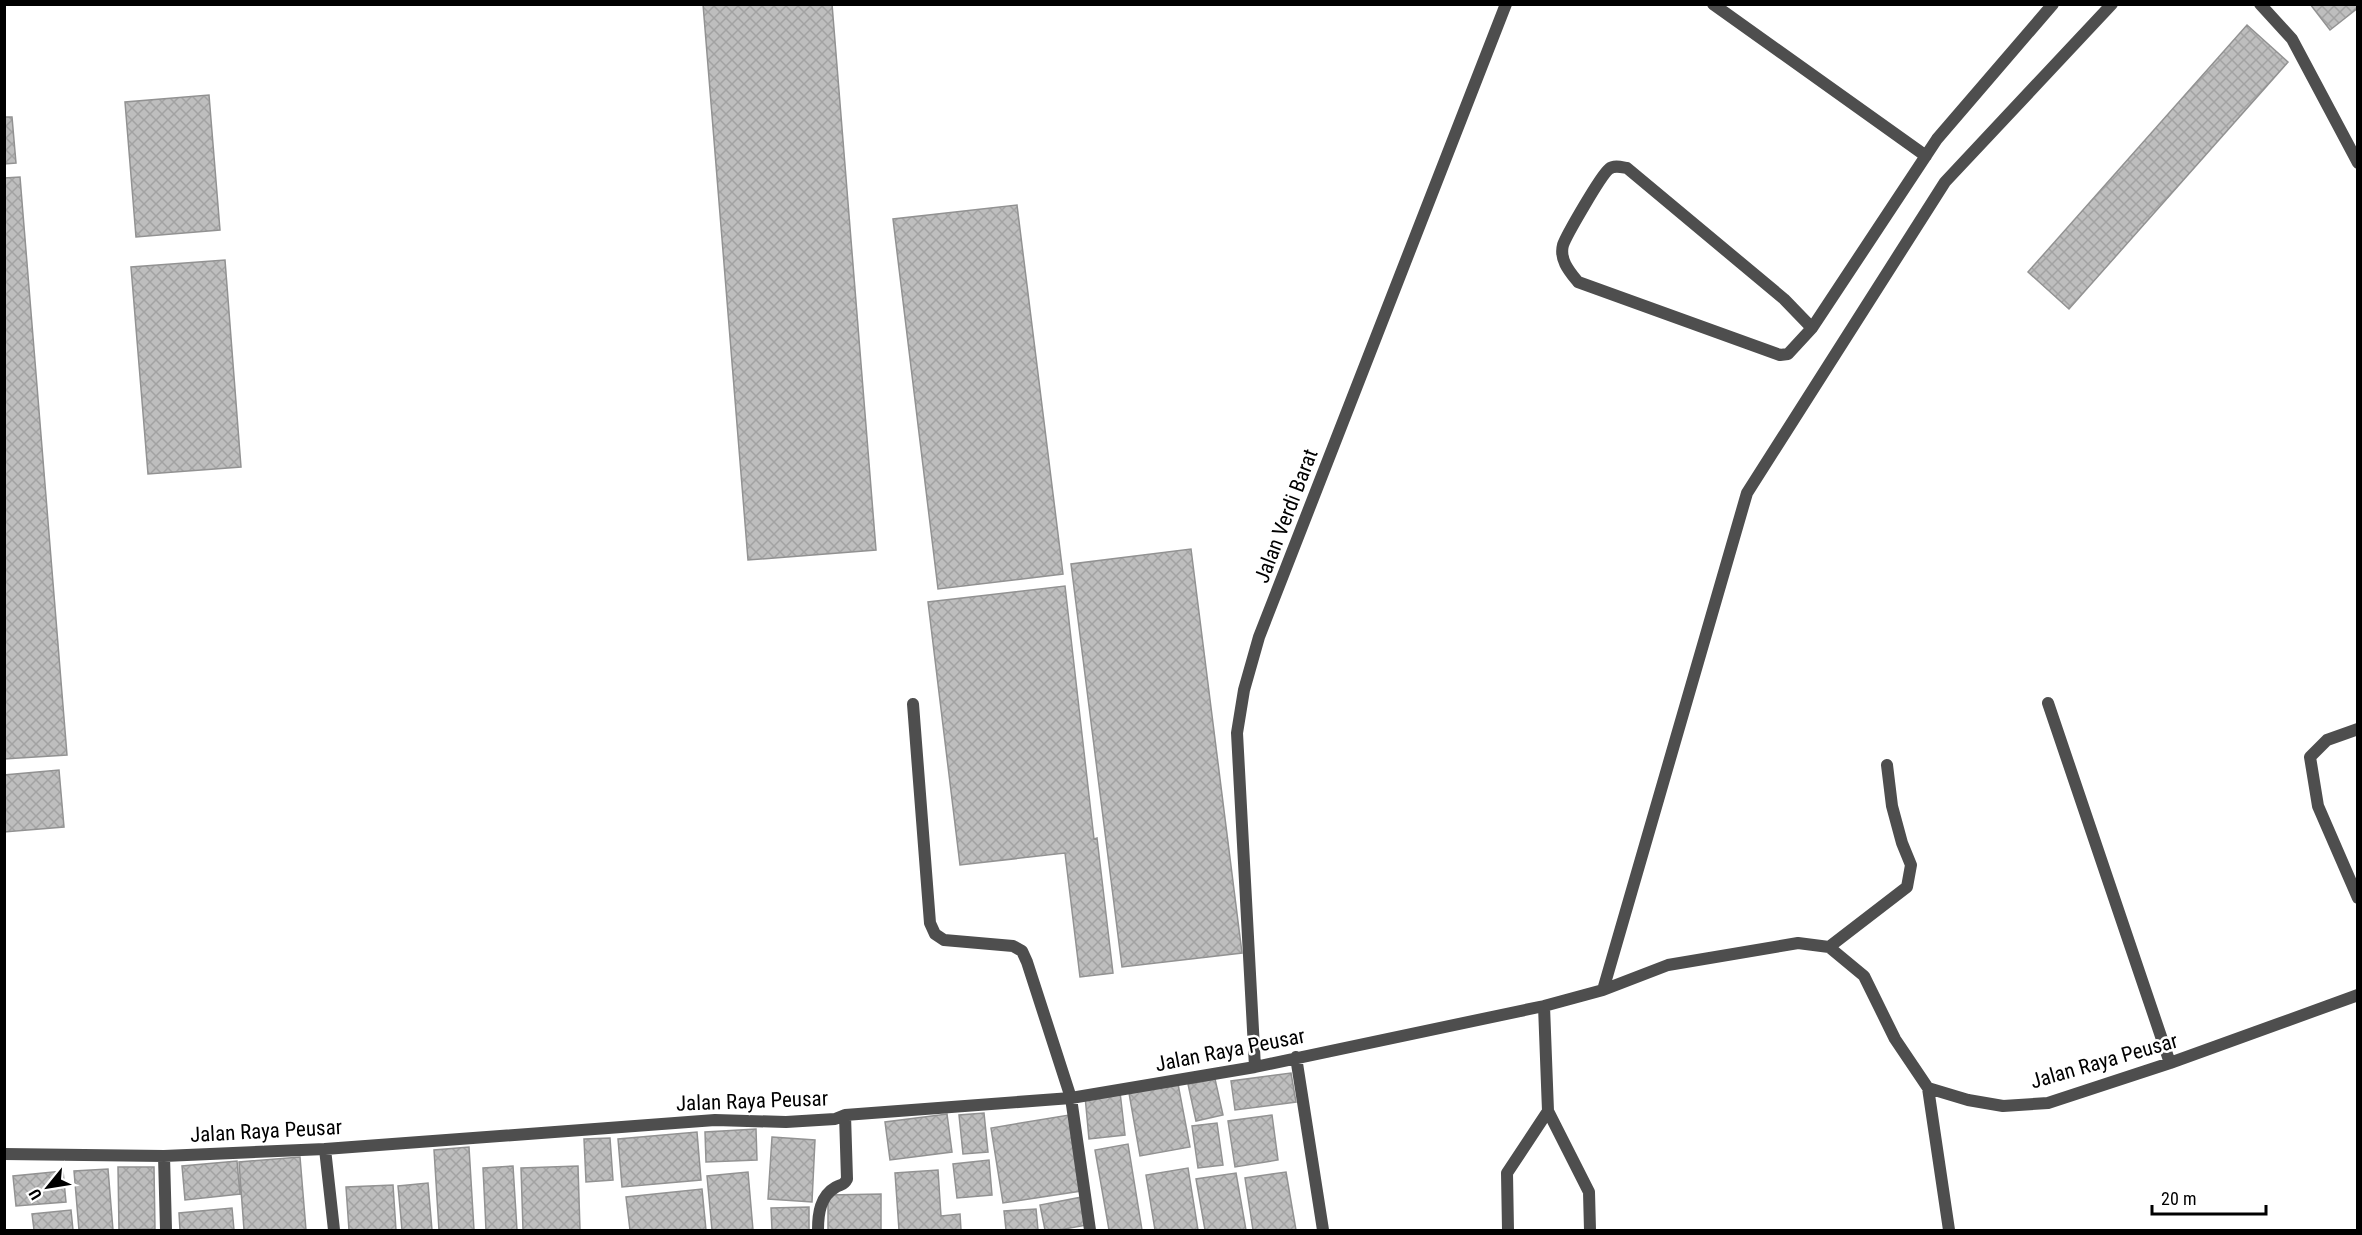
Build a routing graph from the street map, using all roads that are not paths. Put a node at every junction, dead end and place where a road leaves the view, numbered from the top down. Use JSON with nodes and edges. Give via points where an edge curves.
{"nodes":[{"id":1,"x":1506,"y":4,"type":"edge"},
{"id":2,"x":1713,"y":4,"type":"edge"},
{"id":3,"x":2053,"y":4,"type":"edge"},
{"id":4,"x":2112,"y":4,"type":"edge"},
{"id":5,"x":2260,"y":4,"type":"edge"},
{"id":6,"x":1926,"y":156,"type":"junction"},
{"id":7,"x":2358,"y":163,"type":"edge"},
{"id":8,"x":1812,"y":328,"type":"junction"},
{"id":9,"x":2048,"y":703,"type":"dead end"},
{"id":10,"x":913,"y":704,"type":"dead end"},
{"id":11,"x":2358,"y":729,"type":"edge"},
{"id":12,"x":1887,"y":765,"type":"dead end"},
{"id":13,"x":2358,"y":898,"type":"edge"},
{"id":14,"x":1829,"y":947,"type":"junction"},
{"id":15,"x":1603,"y":990,"type":"junction"},
{"id":16,"x":2358,"y":995,"type":"edge"},
{"id":17,"x":1544,"y":1006,"type":"junction"},
{"id":18,"x":1296,"y":1057,"type":"junction"},
{"id":19,"x":2170,"y":1064,"type":"junction"},
{"id":20,"x":1255,"y":1067,"type":"junction"},
{"id":21,"x":1928,"y":1088,"type":"junction"},
{"id":22,"x":1071,"y":1098,"type":"junction"},
{"id":23,"x":1548,"y":1111,"type":"junction"},
{"id":24,"x":845,"y":1115,"type":"junction"},
{"id":25,"x":325,"y":1149,"type":"junction"},
{"id":26,"x":4,"y":1154,"type":"edge"},
{"id":27,"x":164,"y":1156,"type":"junction"},
{"id":28,"x":166,"y":1230,"type":"edge"},
{"id":29,"x":334,"y":1230,"type":"edge"},
{"id":30,"x":818,"y":1230,"type":"edge"},
{"id":31,"x":1090,"y":1230,"type":"edge"},
{"id":32,"x":1323,"y":1230,"type":"edge"},
{"id":33,"x":1508,"y":1230,"type":"edge"},
{"id":34,"x":1590,"y":1230,"type":"edge"},
{"id":35,"x":1949,"y":1230,"type":"edge"}],
"edges":[{"from":1,"to":20,"type":"street","name":"Jalan Verdi Barat","via":[[1259,637],[1244,690],[1237,733]]},
{"from":2,"to":6,"type":"street"},
{"from":3,"to":6,"type":"street"},
{"from":4,"to":15,"type":"street","via":[[1945,182],[1747,493]]},
{"from":5,"to":7,"type":"street","via":[[2292,39]]},
{"from":6,"to":8,"type":"street"},
{"from":8,"to":8,"type":"street","via":[[1788,354],[1780,355],[1578,282],[1565,265],[1563,246],[1609,169],[1627,168],[1784,299]]},
{"from":9,"to":19,"type":"street"},
{"from":10,"to":22,"type":"street","via":[[930,923],[935,934],[944,940],[1013,946],[1022,951]]},
{"from":11,"to":13,"type":"street","via":[[2327,740],[2310,757],[2318,806]]},
{"from":12,"to":14,"type":"street","via":[[1892,806],[1911,865],[1907,886]]},
{"from":14,"to":15,"type":"street","name":"Jalan Raya Peusar","via":[[1798,944],[1668,965]]},
{"from":14,"to":21,"type":"street","via":[[1864,976],[1895,1039]]},
{"from":15,"to":17,"type":"street","name":"Jalan Raya Peusar"},
{"from":16,"to":19,"type":"street","name":"Jalan Raya Peusar"},
{"from":17,"to":18,"type":"street","name":"Jalan Raya Peusar"},
{"from":17,"to":23,"type":"street"},
{"from":18,"to":20,"type":"street","name":"Jalan Raya Peusar"},
{"from":18,"to":32,"type":"street"},
{"from":19,"to":21,"type":"street","name":"Jalan Raya Peusar","via":[[2048,1102],[2003,1106]]},
{"from":20,"to":22,"type":"street","name":"Jalan Raya Peusar"},
{"from":21,"to":35,"type":"street"},
{"from":22,"to":24,"type":"street","name":"Jalan Raya Peusar"},
{"from":22,"to":31,"type":"street"},
{"from":23,"to":33,"type":"street","via":[[1508,1173]]},
{"from":23,"to":34,"type":"street","via":[[1589,1192]]},
{"from":24,"to":25,"type":"street","name":"Jalan Raya Peusar","via":[[786,1122],[715,1119]]},
{"from":24,"to":30,"type":"street","via":[[847,1179],[823,1200]]},
{"from":25,"to":27,"type":"street","name":"Jalan Raya Peusar"},
{"from":25,"to":29,"type":"street"},
{"from":26,"to":27,"type":"street","name":"Jalan Raya Peusar"},
{"from":27,"to":28,"type":"street"}]}
